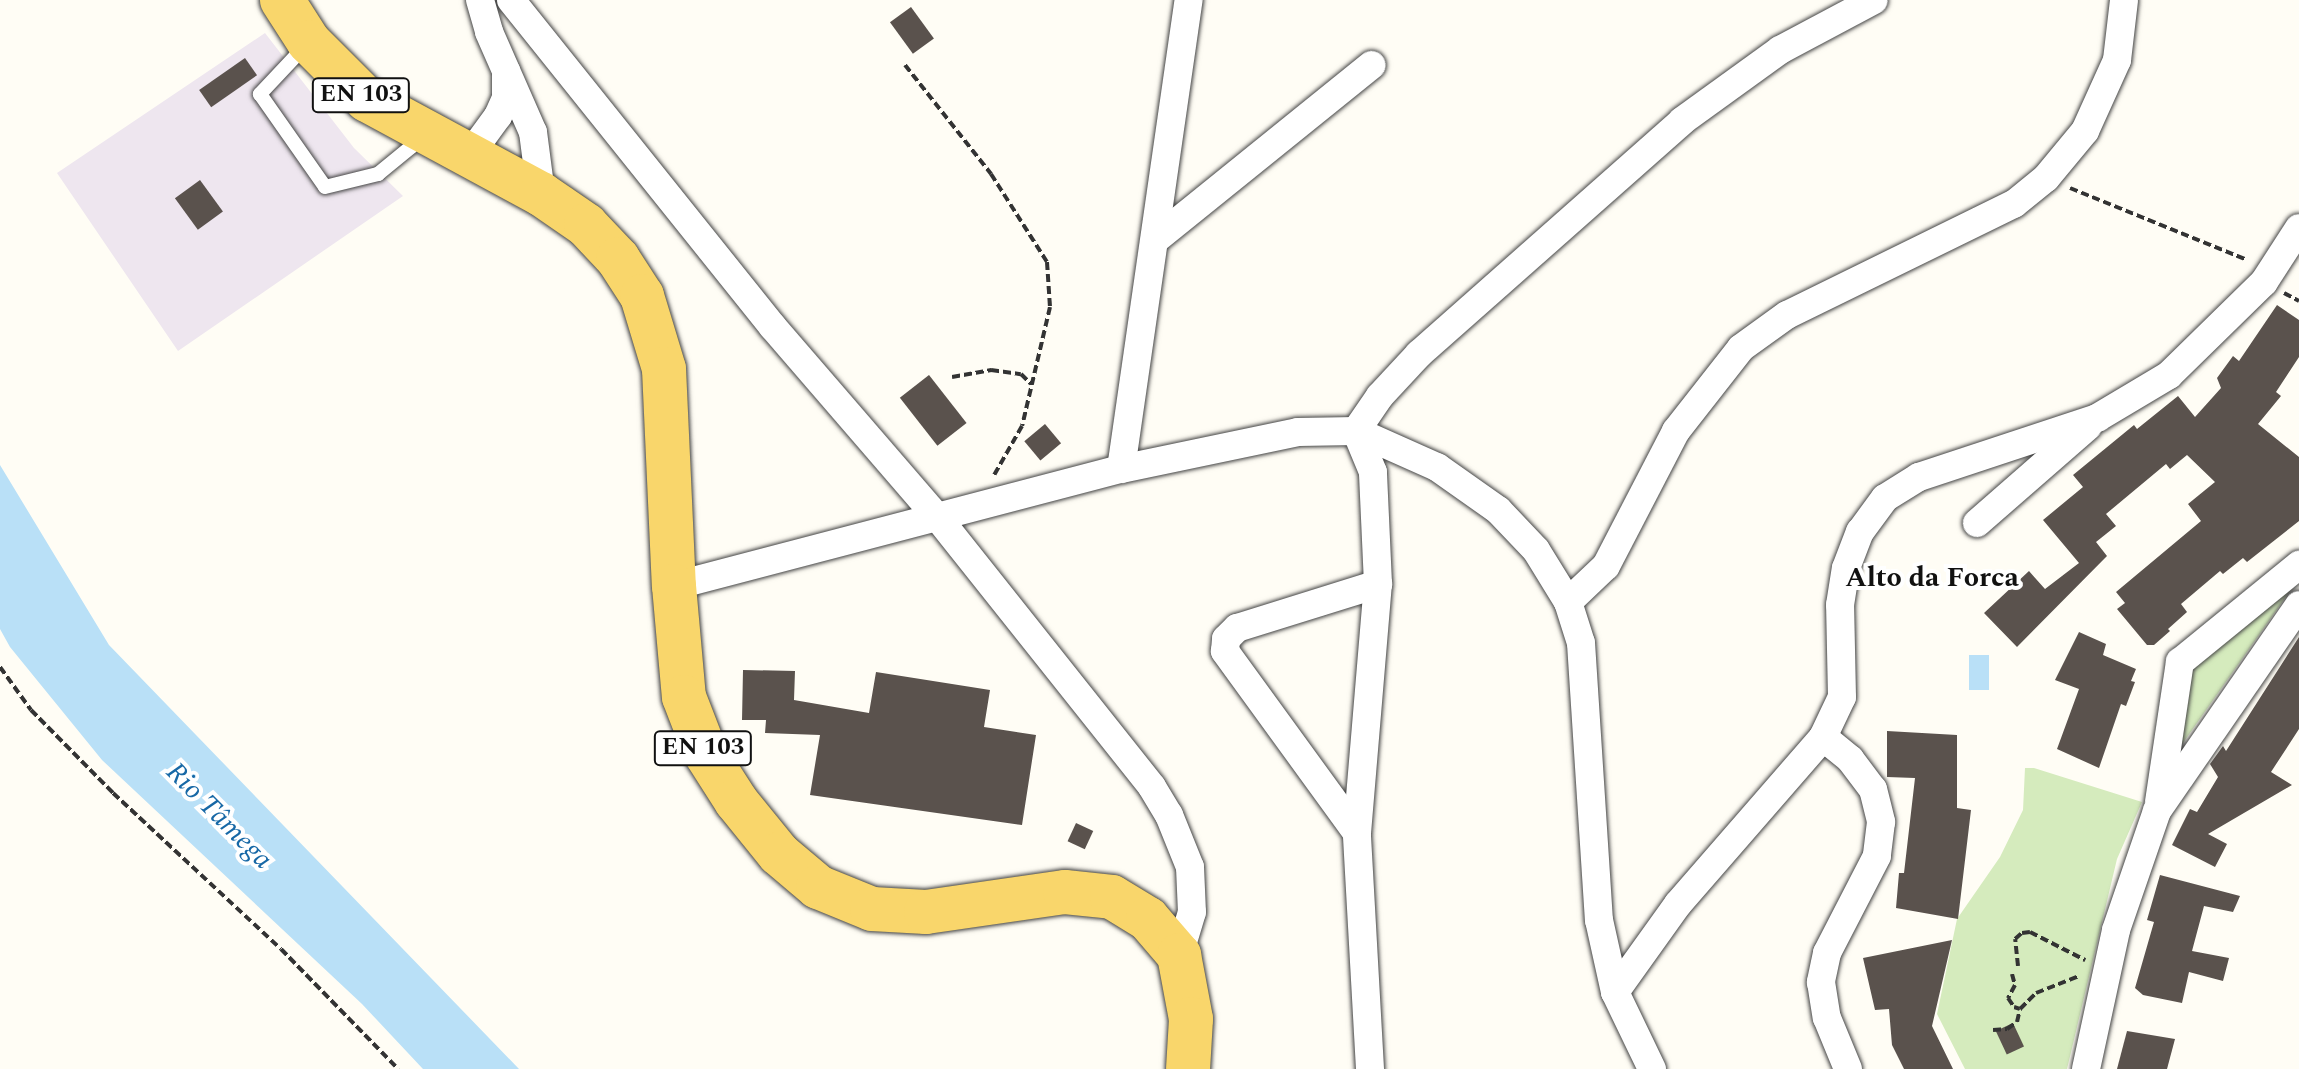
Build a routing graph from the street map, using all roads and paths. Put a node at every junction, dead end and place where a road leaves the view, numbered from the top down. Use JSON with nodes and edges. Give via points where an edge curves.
{"nodes":[{"id":1,"x":282,"y":0,"type":"edge"},
{"id":2,"x":480,"y":0,"type":"edge"},
{"id":3,"x":511,"y":0,"type":"edge"},
{"id":4,"x":1189,"y":0,"type":"edge"},
{"id":5,"x":1874,"y":0,"type":"edge"},
{"id":6,"x":2124,"y":0,"type":"edge"},
{"id":7,"x":309,"y":42,"type":"junction"},
{"id":8,"x":905,"y":65,"type":"dead end"},
{"id":9,"x":1372,"y":65,"type":"dead end"},
{"id":10,"x":506,"y":71,"type":"junction"},
{"id":11,"x":420,"y":130,"type":"junction"},
{"id":12,"x":468,"y":157,"type":"junction"},
{"id":13,"x":2046,"y":178,"type":"junction"},
{"id":14,"x":541,"y":194,"type":"junction"},
{"id":15,"x":2299,"y":228,"type":"edge"},
{"id":16,"x":1156,"y":239,"type":"junction"},
{"id":17,"x":2271,"y":270,"type":"junction"},
{"id":18,"x":952,"y":377,"type":"dead end"},
{"id":19,"x":1031,"y":384,"type":"junction"},
{"id":20,"x":2097,"y":418,"type":"junction"},
{"id":21,"x":1356,"y":431,"type":"junction"},
{"id":22,"x":1121,"y":469,"type":"junction"},
{"id":23,"x":987,"y":480,"type":"dead end"},
{"id":24,"x":939,"y":519,"type":"junction"},
{"id":25,"x":1977,"y":523,"type":"dead end"},
{"id":26,"x":2299,"y":565,"type":"edge"},
{"id":27,"x":1378,"y":584,"type":"junction"},
{"id":28,"x":674,"y":586,"type":"junction"},
{"id":29,"x":1568,"y":602,"type":"junction"},
{"id":30,"x":2299,"y":605,"type":"edge"},
{"id":31,"x":0,"y":667,"type":"edge"},
{"id":32,"x":1823,"y":737,"type":"junction"},
{"id":33,"x":2157,"y":811,"type":"junction"},
{"id":34,"x":1357,"y":833,"type":"junction"},
{"id":35,"x":1179,"y":955,"type":"junction"},
{"id":36,"x":2018,"y":966,"type":"dead end"},
{"id":37,"x":2099,"y":972,"type":"junction"},
{"id":38,"x":2012,"y":974,"type":"dead end"},
{"id":39,"x":1615,"y":992,"type":"junction"},
{"id":40,"x":2020,"y":1009,"type":"junction"},
{"id":41,"x":1993,"y":1030,"type":"dead end"},
{"id":42,"x":398,"y":1069,"type":"edge"},
{"id":43,"x":1188,"y":1069,"type":"edge"},
{"id":44,"x":1370,"y":1069,"type":"edge"},
{"id":45,"x":1652,"y":1069,"type":"edge"},
{"id":46,"x":1848,"y":1069,"type":"edge"},
{"id":47,"x":2086,"y":1069,"type":"edge"}],
"edges":[{"from":1,"to":7,"type":"main road","number":"EN 103"},
{"from":2,"to":10,"type":"street"},
{"from":3,"to":24,"type":"street","via":[[773,327]]},
{"from":4,"to":16,"type":"street"},
{"from":5,"to":21,"type":"street","via":[[1780,50],[1682,121],[1419,354]]},
{"from":6,"to":13,"type":"street","via":[[2117,60],[2085,131]]},
{"from":7,"to":11,"type":"main road","number":"EN 103","via":[[367,100]]},
{"from":7,"to":11,"type":"lane","via":[[260,94],[325,187],[378,174],[411,147]]},
{"from":8,"to":19,"type":"path","via":[[991,174],[1047,262],[1050,307]]},
{"from":9,"to":16,"type":"street"},
{"from":10,"to":12,"type":"street","via":[[506,98]]},
{"from":10,"to":14,"type":"street","via":[[533,132]]},
{"from":11,"to":12,"type":"main road","number":"EN 103"},
{"from":12,"to":14,"type":"main road","number":"EN 103"},
{"from":13,"to":17,"type":"path"},
{"from":13,"to":29,"type":"street","via":[[2014,204],[1787,315],[1741,348],[1676,431],[1606,566]]},
{"from":14,"to":28,"type":"main road","number":"EN 103","via":[[586,225],[618,259],[642,296],[656,332],[664,369]]},
{"from":15,"to":17,"type":"street"},
{"from":16,"to":22,"type":"street"},
{"from":17,"to":20,"type":"street","via":[[2169,375]]},
{"from":18,"to":19,"type":"path","via":[[991,370],[1021,374]]},
{"from":19,"to":23,"type":"path","via":[[1022,426],[1000,470]]},
{"from":20,"to":25,"type":"street"},
{"from":20,"to":32,"type":"street","via":[[1919,477],[1885,498],[1860,532],[1846,568],[1840,605],[1842,697]]},
{"from":21,"to":22,"type":"street","via":[[1298,432]]},
{"from":21,"to":27,"type":"street","via":[[1373,472]]},
{"from":21,"to":29,"type":"street","via":[[1437,467],[1498,510],[1536,550]]},
{"from":22,"to":24,"type":"street"},
{"from":24,"to":28,"type":"street"},
{"from":24,"to":35,"type":"street","via":[[1134,763],[1169,815],[1190,867],[1193,892]]},
{"from":26,"to":33,"type":"street","via":[[2180,662]]},
{"from":27,"to":34,"type":"street"},
{"from":27,"to":34,"type":"street","via":[[1237,628],[1226,639],[1225,651]]},
{"from":28,"to":35,"type":"main road","number":"EN 103","via":[[684,697],[706,754],[779,854],[818,887],[872,909],[926,912],[1065,892],[1112,897],[1148,919]]},
{"from":29,"to":39,"type":"street","via":[[1581,643],[1599,920]]},
{"from":30,"to":33,"type":"street"},
{"from":31,"to":42,"type":"path","via":[[31,710],[113,793],[281,949]]},
{"from":32,"to":39,"type":"street","via":[[1678,904]]},
{"from":32,"to":46,"type":"street","via":[[1850,759],[1873,789],[1881,822],[1877,856],[1827,953],[1821,982],[1827,1018]]},
{"from":33,"to":37,"type":"street"},
{"from":34,"to":44,"type":"street"},
{"from":35,"to":43,"type":"main road","via":[[1191,1019]]},
{"from":36,"to":37,"type":"path","via":[[2015,939],[2030,932]]},
{"from":37,"to":40,"type":"path","via":[[2036,993]]},
{"from":37,"to":47,"type":"street"},
{"from":38,"to":40,"type":"path","via":[[2015,985],[2008,998]]},
{"from":39,"to":45,"type":"street"},
{"from":40,"to":41,"type":"path","via":[[2017,1022]]}]}
